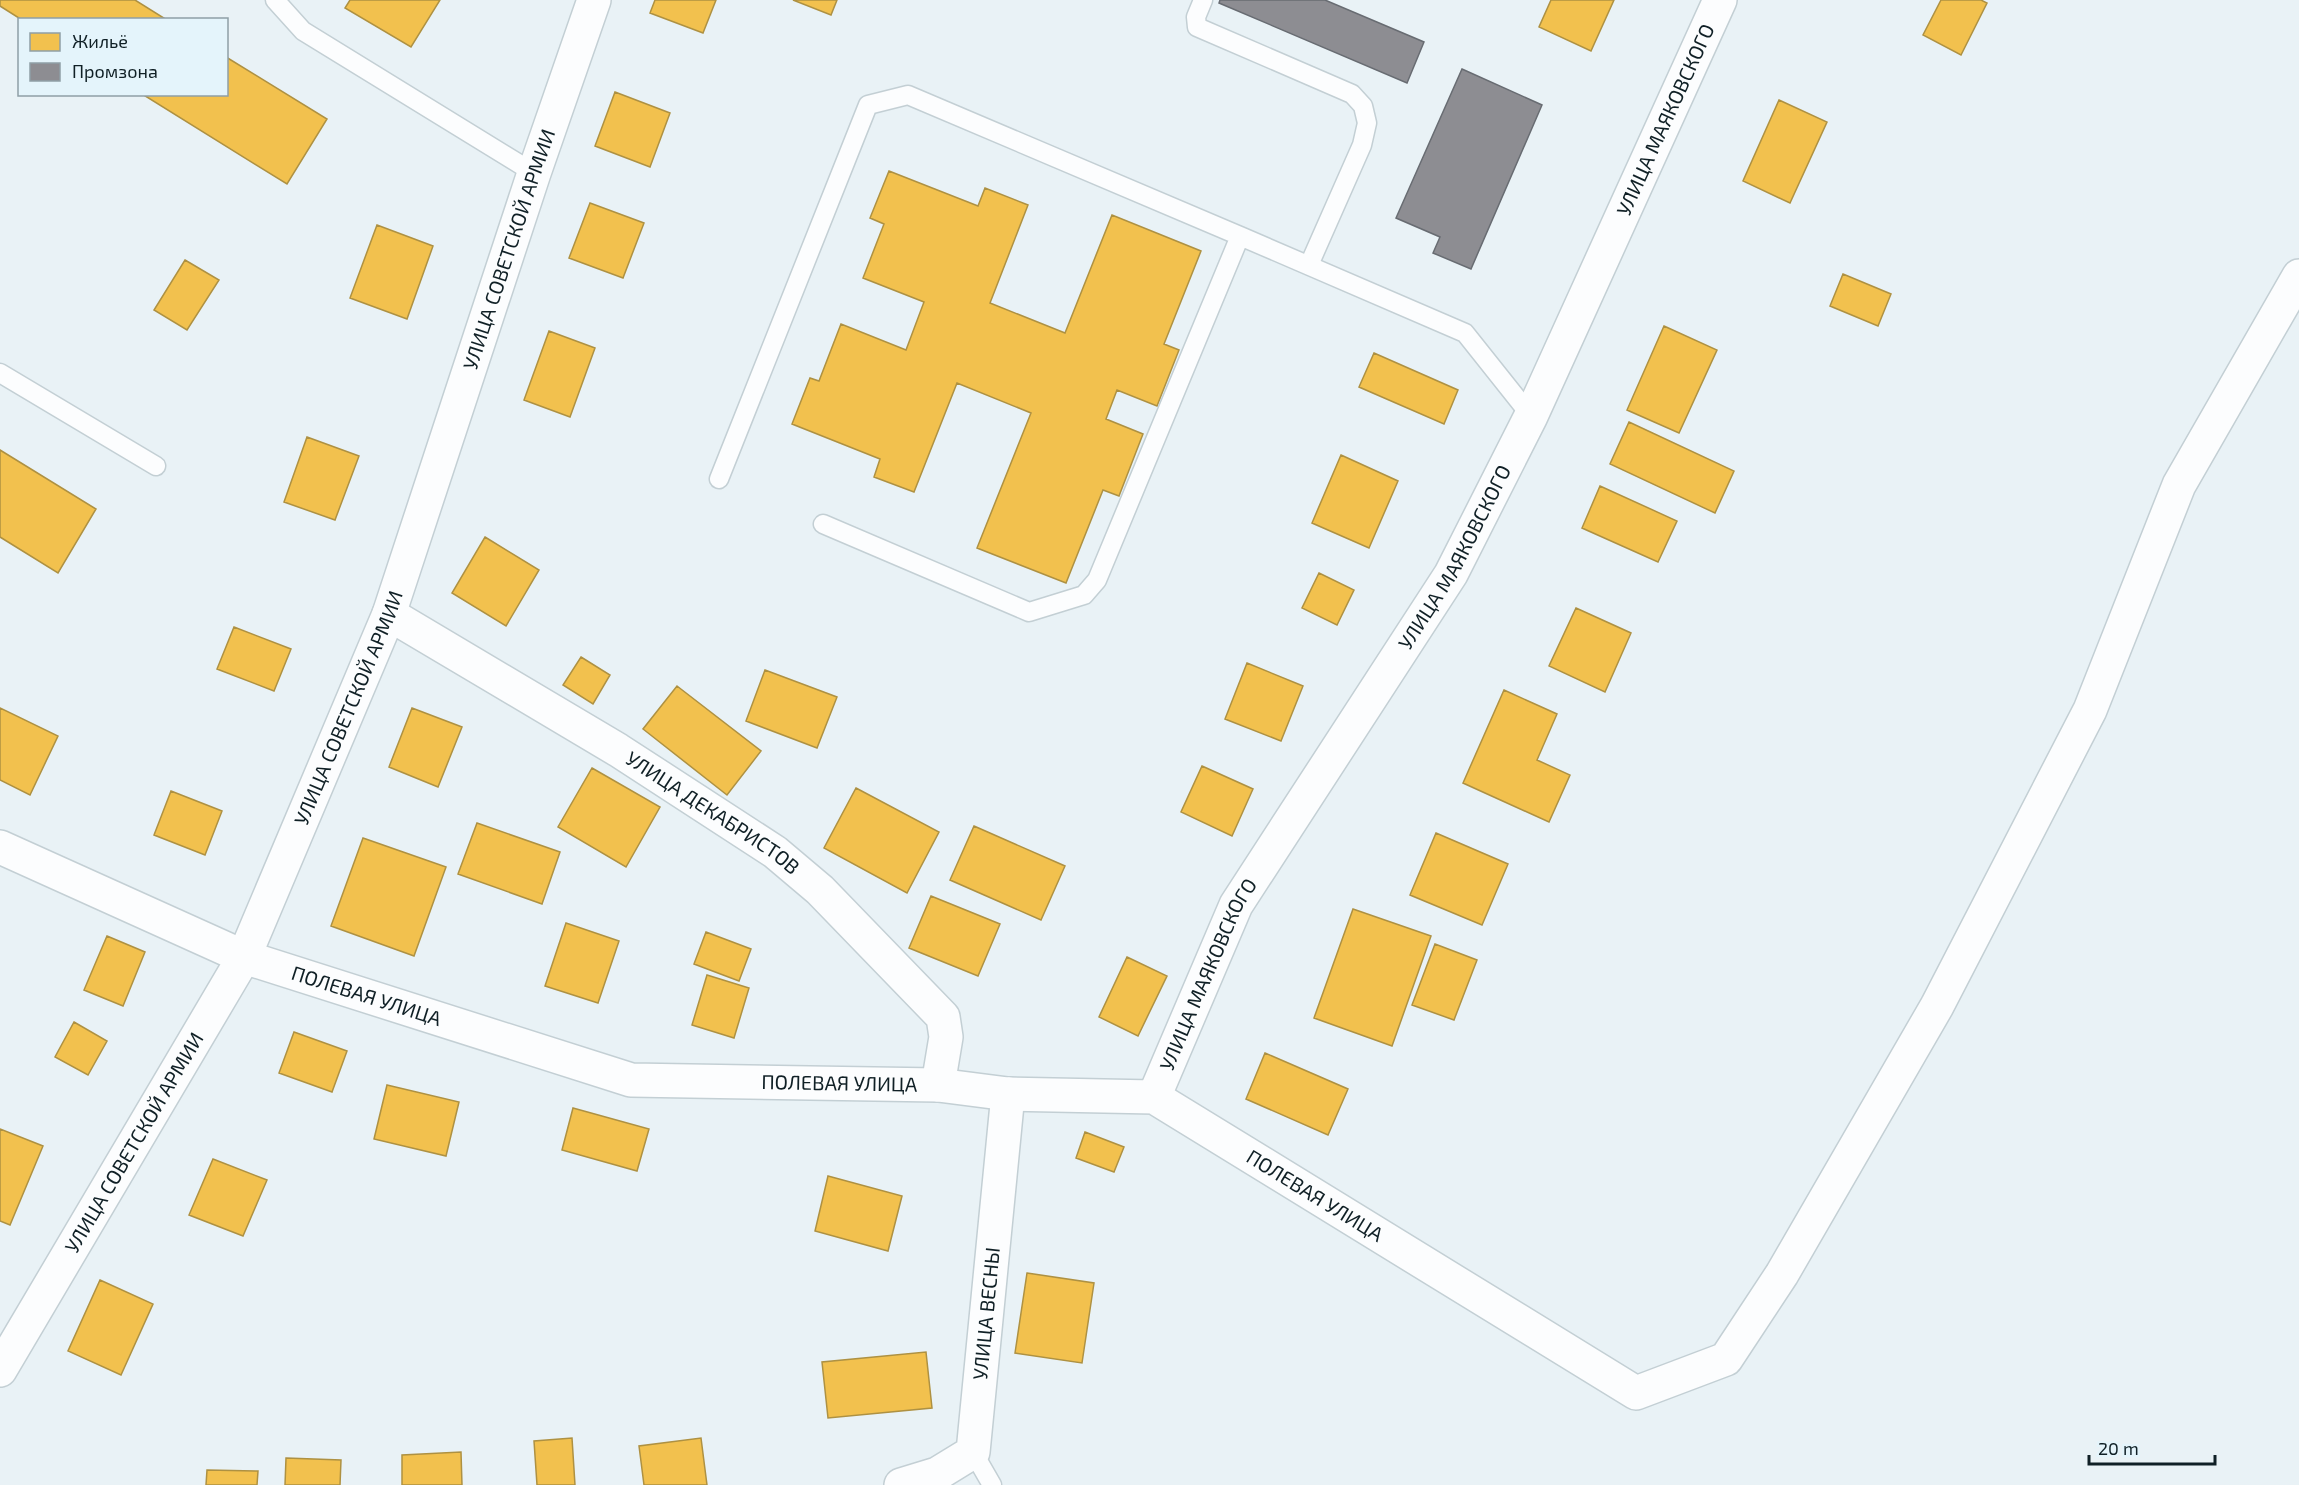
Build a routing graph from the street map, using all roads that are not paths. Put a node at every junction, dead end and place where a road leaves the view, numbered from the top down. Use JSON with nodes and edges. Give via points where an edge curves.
{"nodes":[{"id":1,"x":275,"y":0,"type":"edge"},
{"id":2,"x":594,"y":0,"type":"edge"},
{"id":3,"x":1203,"y":0,"type":"edge"},
{"id":4,"x":1720,"y":0,"type":"edge"},
{"id":5,"x":534,"y":173,"type":"junction"},
{"id":6,"x":1240,"y":236,"type":"junction"},
{"id":7,"x":1310,"y":265,"type":"junction"},
{"id":8,"x":2299,"y":276,"type":"edge"},
{"id":9,"x":0,"y":373,"type":"edge"},
{"id":10,"x":1531,"y":416,"type":"junction"},
{"id":11,"x":156,"y":466,"type":"dead end"},
{"id":12,"x":719,"y":479,"type":"dead end"},
{"id":13,"x":823,"y":524,"type":"dead end"},
{"id":14,"x":389,"y":614,"type":"junction"},
{"id":15,"x":0,"y":847,"type":"edge"},
{"id":16,"x":244,"y":957,"type":"junction"},
{"id":17,"x":939,"y":1085,"type":"junction"},
{"id":18,"x":1008,"y":1094,"type":"junction"},
{"id":19,"x":1154,"y":1096,"type":"junction"},
{"id":20,"x":0,"y":1370,"type":"edge"},
{"id":21,"x":973,"y":1452,"type":"junction"},
{"id":22,"x":901,"y":1485,"type":"edge"},
{"id":23,"x":993,"y":1485,"type":"edge"}],
"edges":[{"from":1,"to":5,"type":"lane","via":[[303,31]]},
{"from":2,"to":5,"type":"street","name":"УЛИЦА СОВЕТСКОЙ АРМИИ"},
{"from":3,"to":7,"type":"lane","via":[[1196,16],[1197,27],[1352,94],[1363,106],[1367,123],[1362,145]]},
{"from":4,"to":10,"type":"street","name":"УЛИЦА МАЯКОВСКОГО"},
{"from":5,"to":14,"type":"street","name":"УЛИЦА СОВЕТСКОЙ АРМИИ"},
{"from":6,"to":7,"type":"lane"},
{"from":6,"to":12,"type":"lane","via":[[908,95],[868,105]]},
{"from":6,"to":13,"type":"lane","via":[[1097,580],[1084,596],[1029,612]]},
{"from":7,"to":10,"type":"lane","via":[[1464,333]]},
{"from":8,"to":19,"type":"street","name":"ПОЛЕВАЯ УЛИЦА","via":[[2179,485],[2090,710],[1937,1006],[1782,1274],[1726,1359],[1636,1393]]},
{"from":9,"to":11,"type":"lane"},
{"from":10,"to":19,"type":"street","name":"УЛИЦА МАЯКОВСКОГО","via":[[1451,574],[1236,905]]},
{"from":14,"to":16,"type":"street","name":"УЛИЦА СОВЕТСКОЙ АРМИИ"},
{"from":14,"to":17,"type":"street","name":"УЛИЦА ДЕКАБРИСТОВ","via":[[618,750],[775,852],[820,890],[943,1017],[946,1037]]},
{"from":15,"to":16,"type":"street","name":"ПОЛЕВАЯ УЛИЦА"},
{"from":16,"to":17,"type":"street","name":"ПОЛЕВАЯ УЛИЦА","via":[[631,1080]]},
{"from":16,"to":20,"type":"street","name":"УЛИЦА СОВЕТСКОЙ АРМИИ"},
{"from":17,"to":18,"type":"street","name":"ПОЛЕВАЯ УЛИЦА"},
{"from":18,"to":19,"type":"street","name":"ПОЛЕВАЯ УЛИЦА"},
{"from":18,"to":21,"type":"street","name":"УЛИЦА ВЕСНЫ"},
{"from":21,"to":22,"type":"street","via":[[937,1474]]},
{"from":21,"to":23,"type":"lane"}]}
